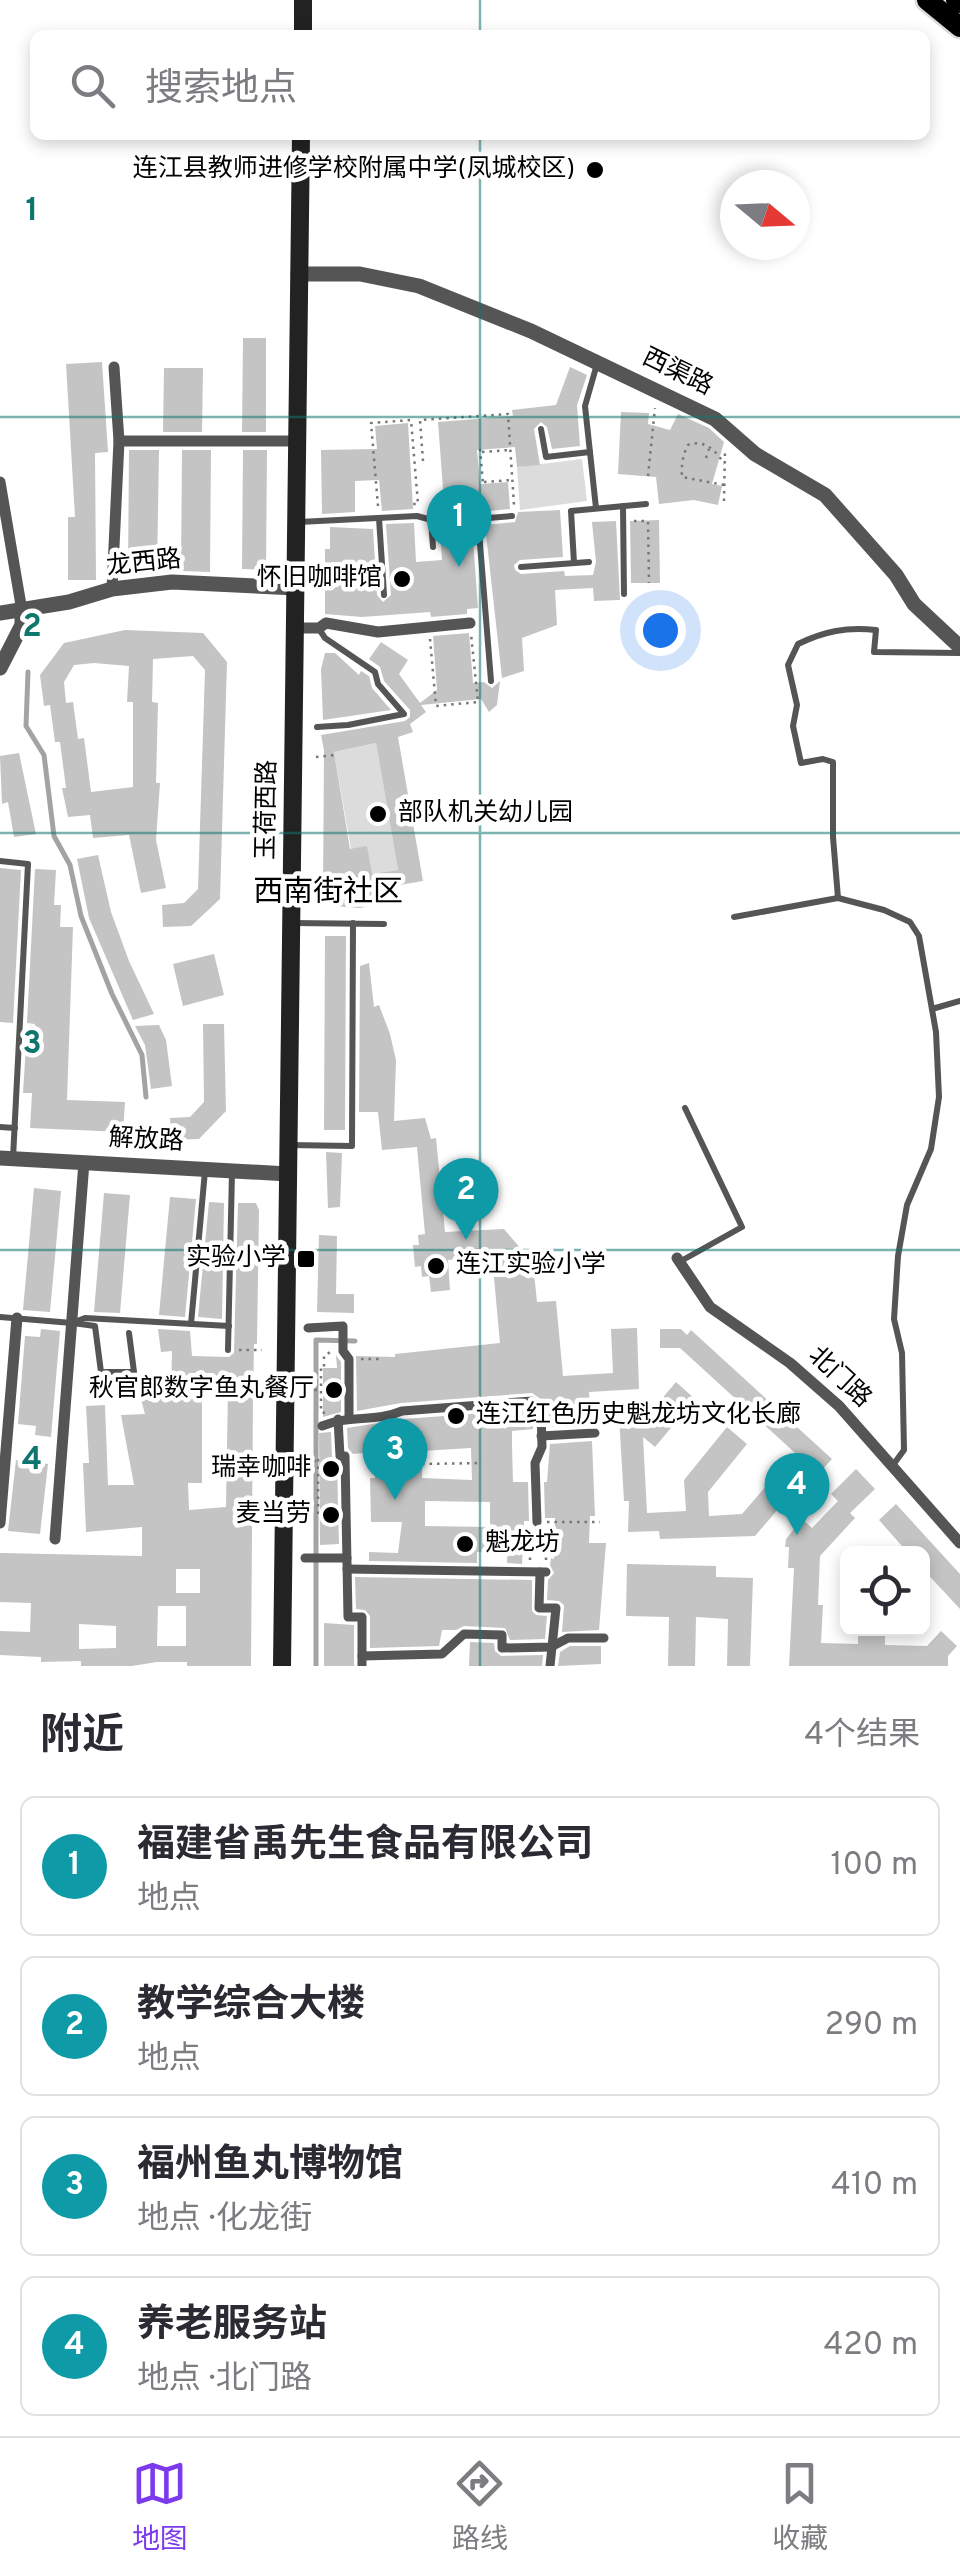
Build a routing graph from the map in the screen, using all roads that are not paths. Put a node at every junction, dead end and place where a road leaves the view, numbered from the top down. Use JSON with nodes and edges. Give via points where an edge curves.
{"nodes":[{"id":1,"x":303,"y":0,"type":"edge"},
{"id":2,"x":927,"y":0,"type":"edge"},
{"id":3,"x":960,"y":27,"type":"edge"},
{"id":4,"x":302,"y":30,"type":"edge"},
{"id":5,"x":301,"y":140,"type":"edge"},
{"id":6,"x":298,"y":274,"type":"junction"},
{"id":7,"x":597,"y":362,"type":"junction"},
{"id":8,"x":114,"y":368,"type":"dead end"},
{"id":9,"x":542,"y":429,"type":"dead end"},
{"id":10,"x":119,"y":441,"type":"junction"},
{"id":11,"x":297,"y":441,"type":"junction"},
{"id":12,"x":590,"y":452,"type":"junction"},
{"id":13,"x":0,"y":482,"type":"edge"},
{"id":14,"x":646,"y":504,"type":"dead end"},
{"id":15,"x":623,"y":506,"type":"junction"},
{"id":16,"x":596,"y":508,"type":"junction"},
{"id":17,"x":512,"y":516,"type":"road end"},
{"id":18,"x":379,"y":518,"type":"junction"},
{"id":19,"x":478,"y":519,"type":"junction"},
{"id":20,"x":431,"y":520,"type":"junction"},
{"id":21,"x":296,"y":522,"type":"junction"},
{"id":22,"x":433,"y":547,"type":"dead end"},
{"id":23,"x":590,"y":562,"type":"dead end"},
{"id":24,"x":574,"y":563,"type":"junction"},
{"id":25,"x":521,"y":567,"type":"dead end"},
{"id":26,"x":296,"y":588,"type":"junction"},
{"id":27,"x":112,"y":589,"type":"junction"},
{"id":28,"x":624,"y":594,"type":"dead end"},
{"id":29,"x":384,"y":595,"type":"dead end"},
{"id":30,"x":22,"y":611,"type":"junction"},
{"id":31,"x":0,"y":612,"type":"edge"},
{"id":32,"x":470,"y":623,"type":"road end"},
{"id":33,"x":296,"y":628,"type":"junction"},
{"id":34,"x":318,"y":628,"type":"junction"},
{"id":35,"x":960,"y":650,"type":"edge"},
{"id":36,"x":0,"y":668,"type":"edge"},
{"id":37,"x":490,"y":682,"type":"dead end"},
{"id":38,"x":317,"y":727,"type":"dead end"},
{"id":39,"x":0,"y":861,"type":"edge"},
{"id":40,"x":838,"y":898,"type":"junction"},
{"id":41,"x":734,"y":917,"type":"dead end"},
{"id":42,"x":291,"y":922,"type":"junction"},
{"id":43,"x":353,"y":924,"type":"junction"},
{"id":44,"x":384,"y":924,"type":"dead end"},
{"id":45,"x":960,"y":1001,"type":"edge"},
{"id":46,"x":932,"y":1009,"type":"junction"},
{"id":47,"x":685,"y":1108,"type":"dead end"},
{"id":48,"x":0,"y":1127,"type":"edge"},
{"id":49,"x":15,"y":1128,"type":"junction"},
{"id":50,"x":288,"y":1145,"type":"junction"},
{"id":51,"x":6,"y":1158,"type":"edge"},
{"id":52,"x":84,"y":1162,"type":"junction"},
{"id":53,"x":205,"y":1169,"type":"junction"},
{"id":54,"x":232,"y":1171,"type":"junction"},
{"id":55,"x":288,"y":1174,"type":"junction"},
{"id":56,"x":678,"y":1260,"type":"joint"},
{"id":57,"x":0,"y":1317,"type":"edge"},
{"id":58,"x":17,"y":1318,"type":"junction"},
{"id":59,"x":72,"y":1322,"type":"junction"},
{"id":60,"x":191,"y":1324,"type":"junction"},
{"id":61,"x":228,"y":1326,"type":"junction"},
{"id":62,"x":308,"y":1328,"type":"dead end"},
{"id":63,"x":130,"y":1333,"type":"dead end"},
{"id":64,"x":228,"y":1350,"type":"road end"},
{"id":65,"x":344,"y":1419,"type":"junction"},
{"id":66,"x":323,"y":1426,"type":"road end"},
{"id":67,"x":595,"y":1433,"type":"dead end"},
{"id":68,"x":542,"y":1436,"type":"junction"},
{"id":69,"x":892,"y":1466,"type":"junction"},
{"id":70,"x":538,"y":1522,"type":"road end"},
{"id":71,"x":0,"y":1523,"type":"edge"},
{"id":72,"x":56,"y":1539,"type":"dead end"},
{"id":73,"x":960,"y":1543,"type":"edge"},
{"id":74,"x":308,"y":1558,"type":"dead end"},
{"id":75,"x":347,"y":1563,"type":"junction"},
{"id":76,"x":604,"y":1638,"type":"dead end"},
{"id":77,"x":551,"y":1647,"type":"junction"},
{"id":78,"x":362,"y":1661,"type":"edge"},
{"id":79,"x":282,"y":1666,"type":"edge"},
{"id":80,"x":550,"y":1666,"type":"edge"}],
"edges":[{"from":1,"to":4,"type":"main road"},
{"from":2,"to":3,"type":"main road"},
{"from":5,"to":6,"type":"main road","name":"玉荷西路"},
{"from":6,"to":7,"type":"street","name":"西渠路","via":[[360,274],[418,286]]},
{"from":6,"to":11,"type":"main road","name":"玉荷西路"},
{"from":7,"to":12,"type":"lane","via":[[585,406]]},
{"from":7,"to":35,"type":"street","name":"西渠路","via":[[715,420],[755,454],[825,495]]},
{"from":8,"to":10,"type":"street"},
{"from":9,"to":12,"type":"lane","via":[[546,458]]},
{"from":10,"to":11,"type":"street"},
{"from":10,"to":27,"type":"street"},
{"from":11,"to":21,"type":"main road","name":"玉荷西路"},
{"from":12,"to":16,"type":"lane"},
{"from":13,"to":30,"type":"street"},
{"from":14,"to":15,"type":"lane"},
{"from":15,"to":16,"type":"lane"},
{"from":15,"to":28,"type":"lane"},
{"from":16,"to":24,"type":"lane","via":[[571,510]]},
{"from":17,"to":19,"type":"lane"},
{"from":18,"to":20,"type":"lane"},
{"from":18,"to":21,"type":"lane"},
{"from":18,"to":29,"type":"lane"},
{"from":19,"to":20,"type":"lane"},
{"from":19,"to":37,"type":"lane"},
{"from":20,"to":22,"type":"lane"},
{"from":21,"to":26,"type":"main road","name":"玉荷西路"},
{"from":23,"to":24,"type":"lane"},
{"from":24,"to":25,"type":"lane"},
{"from":26,"to":27,"type":"street","name":"龙西路","via":[[172,582]]},
{"from":26,"to":33,"type":"main road","name":"玉荷西路"},
{"from":27,"to":30,"type":"street","name":"龙西路"},
{"from":30,"to":31,"type":"street","name":"龙西路"},
{"from":30,"to":36,"type":"street","via":[[22,625]]},
{"from":32,"to":34,"type":"street","via":[[378,632],[326,623]]},
{"from":33,"to":34,"type":"street"},
{"from":33,"to":42,"type":"main road","name":"玉荷西路"},
{"from":34,"to":38,"type":"lane","via":[[375,672],[404,714]]},
{"from":35,"to":40,"type":"lane","via":[[874,652],[876,630],[850,628],[798,644],[788,665],[797,705],[793,726],[802,764],[833,762]]},
{"from":39,"to":49,"type":"lane","via":[[28,864]]},
{"from":40,"to":41,"type":"lane"},
{"from":40,"to":46,"type":"lane","via":[[910,922],[919,936]]},
{"from":42,"to":43,"type":"lane"},
{"from":42,"to":50,"type":"main road","name":"玉荷西路"},
{"from":43,"to":44,"type":"lane"},
{"from":43,"to":50,"type":"lane","via":[[352,1146]]},
{"from":45,"to":46,"type":"lane"},
{"from":46,"to":69,"type":"lane","via":[[939,1097],[898,1256],[894,1319],[902,1353],[904,1450]]},
{"from":47,"to":56,"type":"lane","via":[[742,1227]]},
{"from":48,"to":49,"type":"lane"},
{"from":49,"to":51,"type":"lane"},
{"from":50,"to":55,"type":"main road","name":"玉荷西路"},
{"from":51,"to":52,"type":"street","name":"解放路"},
{"from":52,"to":53,"type":"street","name":"解放路"},
{"from":52,"to":59,"type":"street"},
{"from":53,"to":54,"type":"street","name":"解放路"},
{"from":53,"to":60,"type":"lane"},
{"from":54,"to":55,"type":"street","name":"解放路"},
{"from":54,"to":61,"type":"lane"},
{"from":55,"to":79,"type":"main road","name":"玉荷西路"},
{"from":56,"to":69,"type":"street","name":"北门路","via":[[710,1307],[827,1395]]},
{"from":57,"to":58,"type":"lane"},
{"from":58,"to":59,"type":"lane"},
{"from":58,"to":71,"type":"street"},
{"from":59,"to":60,"type":"lane"},
{"from":59,"to":63,"type":"lane","via":[[95,1326],[101,1372],[134,1372]]},
{"from":59,"to":72,"type":"street"},
{"from":60,"to":61,"type":"lane"},
{"from":61,"to":64,"type":"lane"},
{"from":62,"to":65,"type":"street","via":[[343,1326]]},
{"from":65,"to":66,"type":"street"},
{"from":65,"to":68,"type":"street","via":[[532,1401],[532,1408],[541,1408]]},
{"from":65,"to":75,"type":"street"},
{"from":67,"to":68,"type":"street"},
{"from":68,"to":70,"type":"street","via":[[535,1463]]},
{"from":69,"to":73,"type":"street","name":"北门路"},
{"from":74,"to":75,"type":"street"},
{"from":75,"to":77,"type":"street","via":[[538,1572],[539,1608],[556,1608]]},
{"from":75,"to":78,"type":"street","via":[[348,1617],[362,1617]]},
{"from":76,"to":77,"type":"street","via":[[568,1638]]},
{"from":77,"to":78,"type":"street","via":[[502,1648],[502,1635],[464,1634],[442,1654]]},
{"from":77,"to":80,"type":"street"}]}
